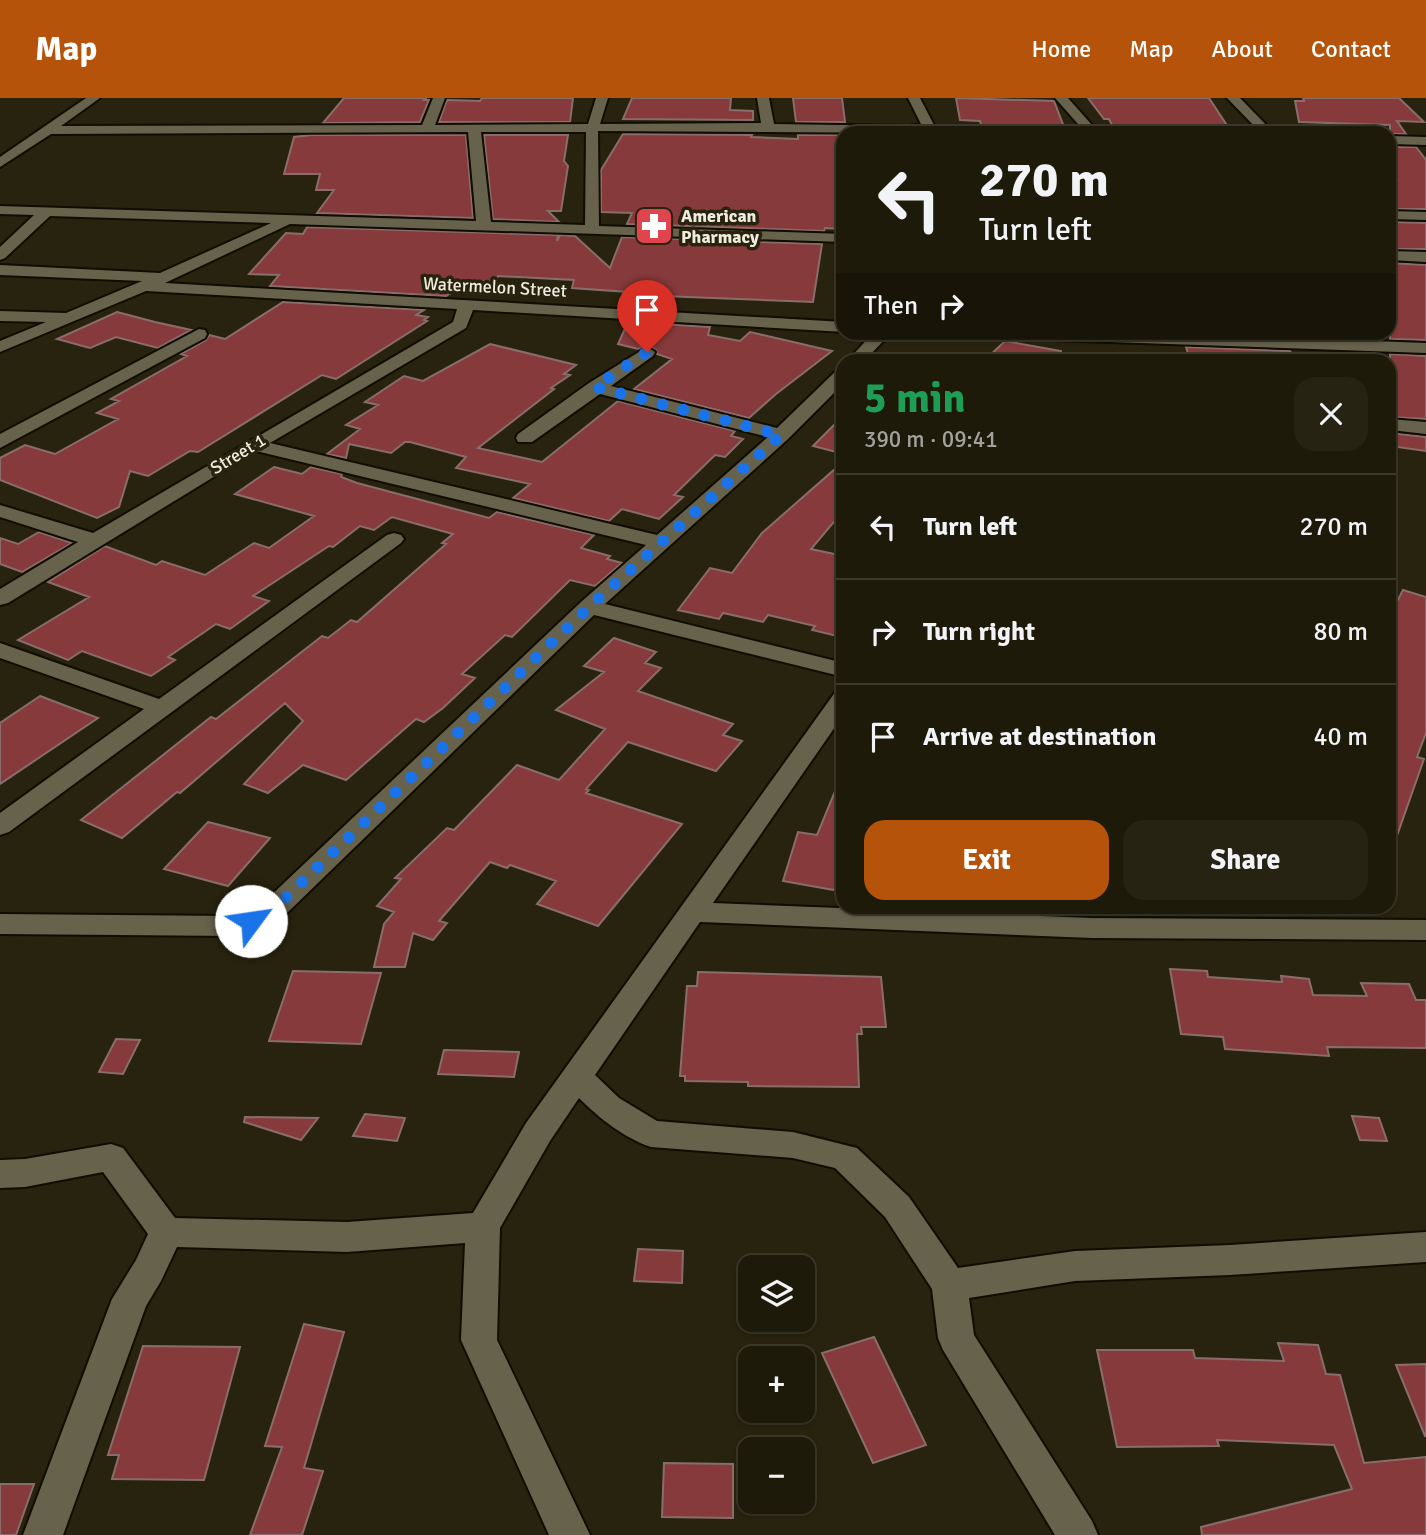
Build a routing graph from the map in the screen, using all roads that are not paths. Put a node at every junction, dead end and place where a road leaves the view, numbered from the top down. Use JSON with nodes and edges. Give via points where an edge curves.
{"nodes":[{"id":1,"x":94,"y":98,"type":"edge"},
{"id":2,"x":439,"y":98,"type":"edge"},
{"id":3,"x":602,"y":98,"type":"edge"},
{"id":4,"x":763,"y":98,"type":"edge"},
{"id":5,"x":914,"y":98,"type":"edge"},
{"id":6,"x":1061,"y":98,"type":"edge"},
{"id":7,"x":1233,"y":98,"type":"edge"},
{"id":8,"x":926,"y":126,"type":"edge"},
{"id":9,"x":1087,"y":126,"type":"edge"},
{"id":10,"x":1261,"y":126,"type":"edge"},
{"id":11,"x":593,"y":127,"type":"junction"},
{"id":12,"x":768,"y":127,"type":"junction"},
{"id":13,"x":427,"y":129,"type":"junction"},
{"id":14,"x":474,"y":129,"type":"junction"},
{"id":15,"x":49,"y":130,"type":"junction"},
{"id":16,"x":836,"y":130,"type":"edge"},
{"id":17,"x":1396,"y":140,"type":"edge"},
{"id":18,"x":1426,"y":141,"type":"edge"},
{"id":19,"x":0,"y":163,"type":"edge"},
{"id":20,"x":0,"y":211,"type":"edge"},
{"id":21,"x":46,"y":212,"type":"junction"},
{"id":22,"x":1396,"y":215,"type":"edge"},
{"id":23,"x":1426,"y":216,"type":"edge"},
{"id":24,"x":288,"y":220,"type":"junction"},
{"id":25,"x":484,"y":227,"type":"junction"},
{"id":26,"x":592,"y":230,"type":"junction"},
{"id":27,"x":836,"y":238,"type":"edge"},
{"id":28,"x":0,"y":255,"type":"edge"},
{"id":29,"x":1396,"y":256,"type":"edge"},
{"id":30,"x":1426,"y":257,"type":"edge"},
{"id":31,"x":0,"y":270,"type":"edge"},
{"id":32,"x":165,"y":277,"type":"junction"},
{"id":33,"x":144,"y":286,"type":"junction"},
{"id":34,"x":467,"y":305,"type":"junction"},
{"id":35,"x":0,"y":316,"type":"edge"},
{"id":36,"x":71,"y":318,"type":"junction"},
{"id":37,"x":836,"y":327,"type":"edge"},
{"id":38,"x":199,"y":334,"type":"dead end"},
{"id":39,"x":876,"y":340,"type":"edge"},
{"id":40,"x":1108,"y":340,"type":"edge"},
{"id":41,"x":0,"y":347,"type":"edge"},
{"id":42,"x":1426,"y":348,"type":"edge"},
{"id":43,"x":647,"y":352,"type":"dead end"},
{"id":44,"x":862,"y":354,"type":"edge"},
{"id":45,"x":1354,"y":354,"type":"edge"},
{"id":46,"x":836,"y":381,"type":"edge"},
{"id":47,"x":595,"y":387,"type":"junction"},
{"id":48,"x":0,"y":419,"type":"edge"},
{"id":49,"x":1396,"y":426,"type":"edge"},
{"id":50,"x":27,"y":428,"type":"junction"},
{"id":51,"x":1426,"y":428,"type":"edge"},
{"id":52,"x":781,"y":435,"type":"junction"},
{"id":53,"x":526,"y":438,"type":"dead end"},
{"id":54,"x":0,"y":442,"type":"edge"},
{"id":55,"x":253,"y":445,"type":"junction"},
{"id":56,"x":0,"y":511,"type":"edge"},
{"id":57,"x":394,"y":538,"type":"dead end"},
{"id":58,"x":94,"y":540,"type":"junction"},
{"id":59,"x":662,"y":542,"type":"junction"},
{"id":60,"x":0,"y":598,"type":"edge"},
{"id":61,"x":589,"y":607,"type":"junction"},
{"id":62,"x":0,"y":649,"type":"edge"},
{"id":63,"x":836,"y":668,"type":"edge"},
{"id":64,"x":836,"y":707,"type":"edge"},
{"id":65,"x":160,"y":708,"type":"junction"},
{"id":66,"x":0,"y":825,"type":"edge"},
{"id":67,"x":692,"y":912,"type":"junction"},
{"id":68,"x":836,"y":914,"type":"edge"},
{"id":69,"x":852,"y":914,"type":"edge"},
{"id":70,"x":1093,"y":917,"type":"edge"},
{"id":71,"x":0,"y":924,"type":"edge"},
{"id":72,"x":1426,"y":930,"type":"edge"},
{"id":73,"x":577,"y":1077,"type":"junction"},
{"id":74,"x":0,"y":1174,"type":"edge"},
{"id":75,"x":483,"y":1227,"type":"junction"},
{"id":76,"x":166,"y":1232,"type":"junction"},
{"id":77,"x":1426,"y":1247,"type":"edge"},
{"id":78,"x":949,"y":1285,"type":"junction"},
{"id":79,"x":43,"y":1535,"type":"edge"},
{"id":80,"x":570,"y":1535,"type":"edge"},
{"id":81,"x":1078,"y":1535,"type":"edge"}],
"edges":[{"from":1,"to":15,"type":"street"},
{"from":2,"to":13,"type":"street"},
{"from":3,"to":11,"type":"street"},
{"from":4,"to":12,"type":"street"},
{"from":5,"to":8,"type":"street"},
{"from":6,"to":9,"type":"street"},
{"from":7,"to":10,"type":"street"},
{"from":11,"to":12,"type":"street"},
{"from":11,"to":14,"type":"street"},
{"from":11,"to":26,"type":"street"},
{"from":12,"to":16,"type":"street"},
{"from":13,"to":14,"type":"street"},
{"from":13,"to":15,"type":"street"},
{"from":14,"to":25,"type":"street"},
{"from":15,"to":19,"type":"street"},
{"from":17,"to":18,"type":"street"},
{"from":20,"to":21,"type":"street"},
{"from":21,"to":24,"type":"street"},
{"from":21,"to":28,"type":"street"},
{"from":22,"to":23,"type":"street"},
{"from":24,"to":25,"type":"street"},
{"from":24,"to":32,"type":"street"},
{"from":25,"to":26,"type":"street"},
{"from":26,"to":27,"type":"street"},
{"from":29,"to":30,"type":"street"},
{"from":31,"to":32,"type":"street"},
{"from":32,"to":33,"type":"street"},
{"from":33,"to":34,"type":"street","name":"Watermelon Street"},
{"from":33,"to":36,"type":"street"},
{"from":34,"to":37,"type":"street","name":"Watermelon Street"},
{"from":34,"to":55,"type":"street","name":"Street 1","via":[[460,325]]},
{"from":35,"to":36,"type":"street"},
{"from":36,"to":41,"type":"street"},
{"from":38,"to":50,"type":"street"},
{"from":39,"to":44,"type":"street"},
{"from":40,"to":45,"type":"street"},
{"from":42,"to":45,"type":"street"},
{"from":43,"to":47,"type":"street"},
{"from":46,"to":52,"type":"street"},
{"from":47,"to":52,"type":"street"},
{"from":47,"to":53,"type":"street"},
{"from":48,"to":50,"type":"street"},
{"from":49,"to":51,"type":"street"},
{"from":50,"to":54,"type":"street"},
{"from":52,"to":59,"type":"street"},
{"from":55,"to":58,"type":"street","name":"Street 1"},
{"from":55,"to":59,"type":"street"},
{"from":56,"to":58,"type":"street"},
{"from":57,"to":65,"type":"street"},
{"from":58,"to":60,"type":"street","name":"Street 1"},
{"from":59,"to":61,"type":"street"},
{"from":61,"to":63,"type":"street"},
{"from":61,"to":71,"type":"street","via":[[265,914],[232,926]]},
{"from":62,"to":65,"type":"street"},
{"from":64,"to":67,"type":"street"},
{"from":65,"to":66,"type":"street"},
{"from":67,"to":68,"type":"street"},
{"from":67,"to":73,"type":"street"},
{"from":69,"to":70,"type":"street"},
{"from":70,"to":72,"type":"street"},
{"from":73,"to":75,"type":"street","via":[[538,1132]]},
{"from":73,"to":78,"type":"street","via":[[608,1107],[651,1134],[793,1144],[845,1157],[897,1207]]},
{"from":74,"to":76,"type":"street","via":[[25,1174],[111,1157]]},
{"from":75,"to":76,"type":"street","via":[[347,1237]]},
{"from":75,"to":80,"type":"street","via":[[479,1340]]},
{"from":76,"to":79,"type":"street","via":[[130,1299]]},
{"from":77,"to":78,"type":"street","via":[[1075,1266]]},
{"from":78,"to":81,"type":"street","via":[[957,1338]]}]}
